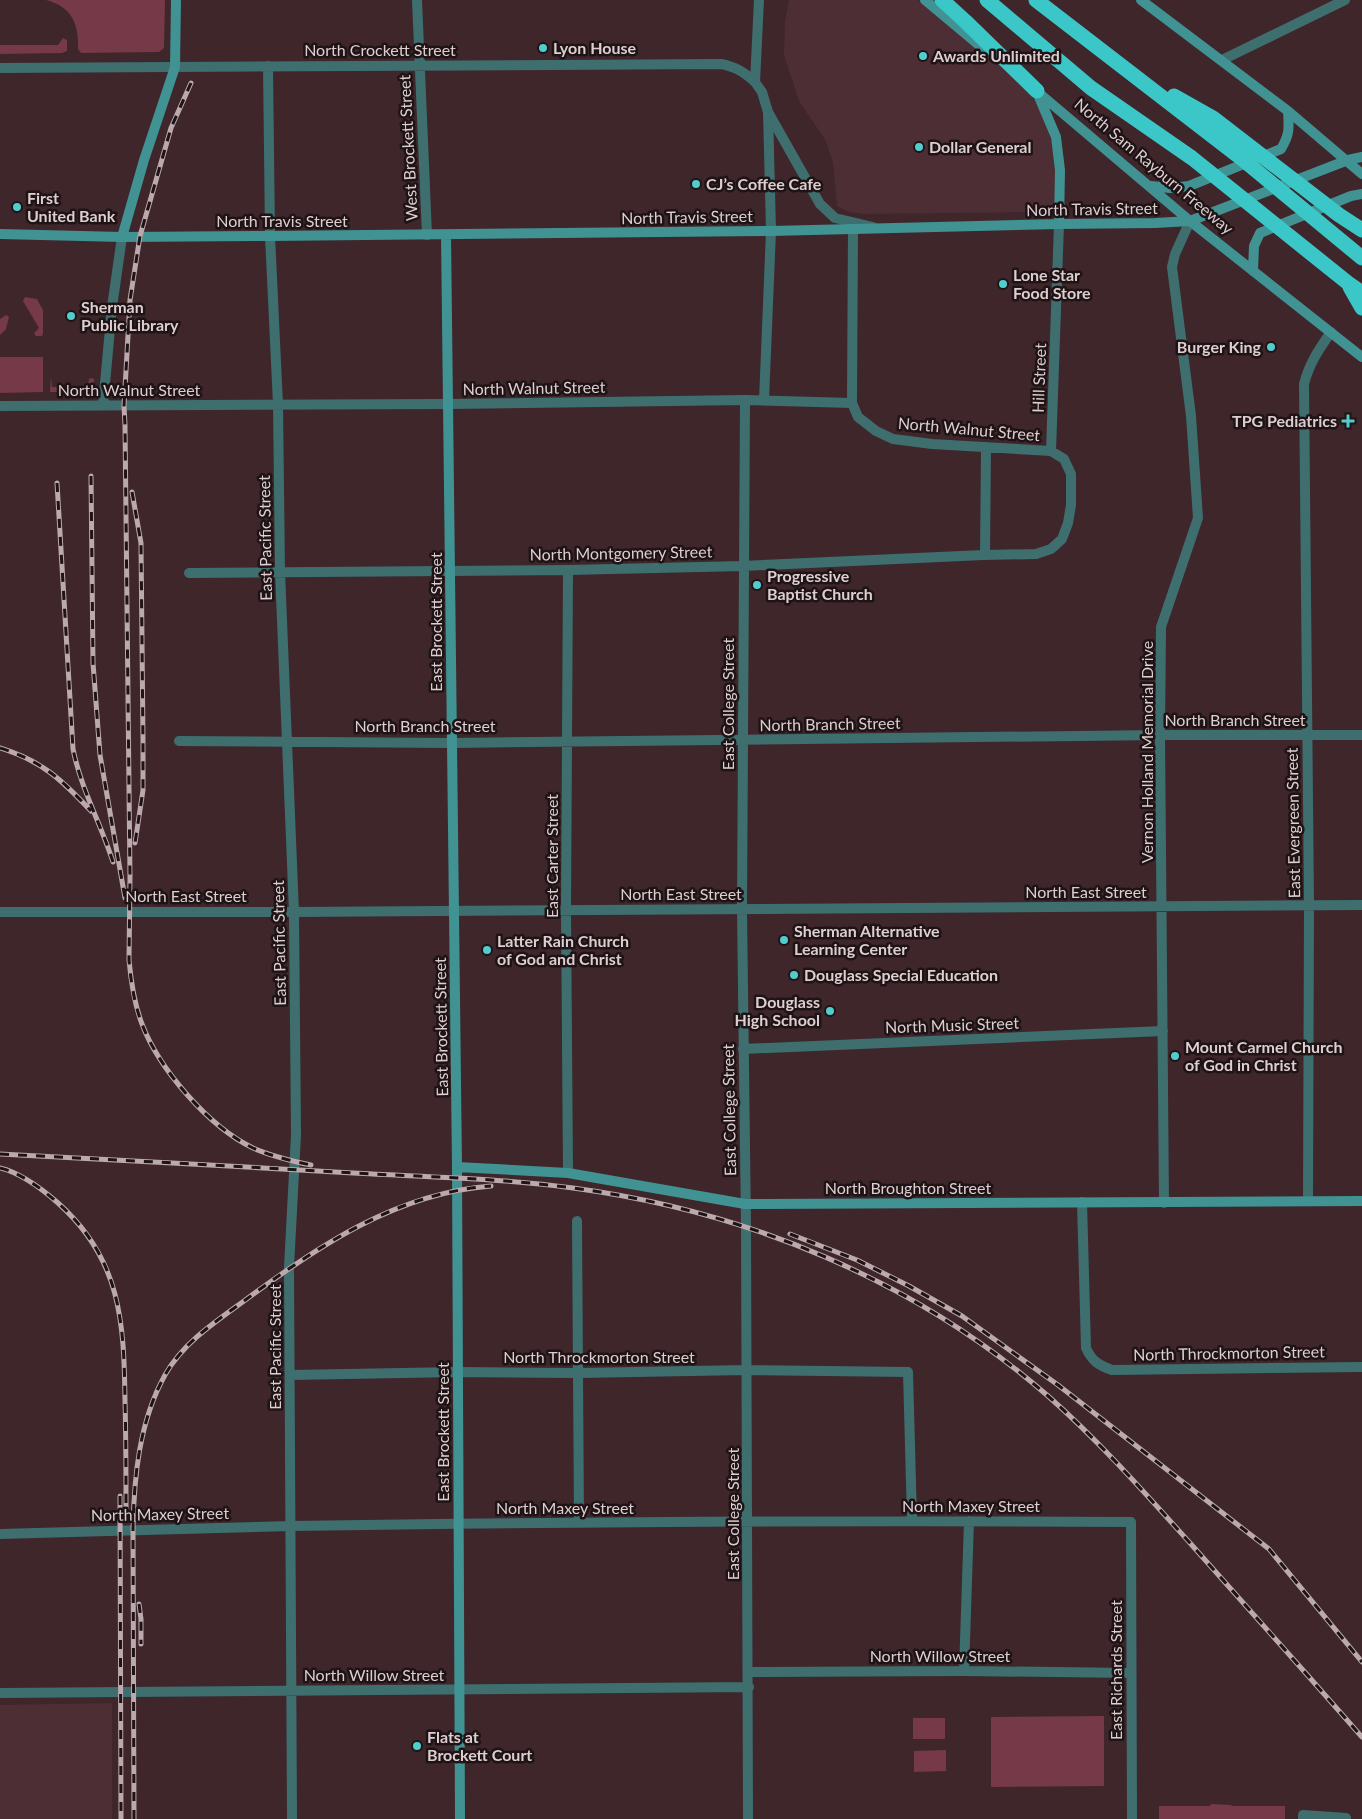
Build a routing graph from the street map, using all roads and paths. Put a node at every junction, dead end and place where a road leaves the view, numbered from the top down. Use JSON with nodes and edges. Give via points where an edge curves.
{"nodes":[{"id":1,"x":176,"y":0,"type":"edge"},
{"id":2,"x":417,"y":0,"type":"edge"},
{"id":3,"x":758,"y":0,"type":"edge"},
{"id":4,"x":926,"y":0,"type":"edge"},
{"id":5,"x":942,"y":0,"type":"edge"},
{"id":6,"x":987,"y":0,"type":"edge"},
{"id":7,"x":1036,"y":0,"type":"edge"},
{"id":8,"x":1141,"y":0,"type":"edge"},
{"id":9,"x":1346,"y":0,"type":"edge"},
{"id":10,"x":1324,"y":5,"type":"edge"},
{"id":11,"x":1222,"y":60,"type":"junction"},
{"id":12,"x":419,"y":65,"type":"junction"},
{"id":13,"x":268,"y":66,"type":"junction"},
{"id":14,"x":175,"y":67,"type":"junction"},
{"id":15,"x":0,"y":68,"type":"edge"},
{"id":16,"x":755,"y":82,"type":"junction"},
{"id":17,"x":1037,"y":91,"type":"junction"},
{"id":18,"x":1288,"y":111,"type":"junction"},
{"id":19,"x":768,"y":112,"type":"junction"},
{"id":20,"x":1245,"y":152,"type":"junction"},
{"id":21,"x":1362,"y":157,"type":"edge"},
{"id":22,"x":1348,"y":160,"type":"junction"},
{"id":23,"x":1362,"y":174,"type":"edge"},
{"id":24,"x":1150,"y":186,"type":"junction"},
{"id":25,"x":1362,"y":194,"type":"edge"},
{"id":26,"x":1190,"y":221,"type":"junction"},
{"id":27,"x":1059,"y":224,"type":"junction"},
{"id":28,"x":882,"y":228,"type":"junction"},
{"id":29,"x":853,"y":229,"type":"junction"},
{"id":30,"x":1362,"y":230,"type":"edge"},
{"id":31,"x":771,"y":231,"type":"junction"},
{"id":32,"x":0,"y":234,"type":"edge"},
{"id":33,"x":427,"y":235,"type":"junction"},
{"id":34,"x":446,"y":235,"type":"junction"},
{"id":35,"x":270,"y":236,"type":"junction"},
{"id":36,"x":122,"y":237,"type":"junction"},
{"id":37,"x":1362,"y":258,"type":"edge"},
{"id":38,"x":1253,"y":271,"type":"junction"},
{"id":39,"x":1348,"y":283,"type":"junction"},
{"id":40,"x":1362,"y":293,"type":"edge"},
{"id":41,"x":1362,"y":308,"type":"edge"},
{"id":42,"x":1331,"y":332,"type":"junction"},
{"id":43,"x":1362,"y":357,"type":"edge"},
{"id":44,"x":745,"y":400,"type":"junction"},
{"id":45,"x":764,"y":400,"type":"junction"},
{"id":46,"x":852,"y":403,"type":"junction"},
{"id":47,"x":278,"y":404,"type":"junction"},
{"id":48,"x":449,"y":404,"type":"junction"},
{"id":49,"x":103,"y":405,"type":"junction"},
{"id":50,"x":0,"y":406,"type":"edge"},
{"id":51,"x":986,"y":447,"type":"junction"},
{"id":52,"x":1051,"y":451,"type":"junction"},
{"id":53,"x":985,"y":555,"type":"junction"},
{"id":54,"x":743,"y":566,"type":"junction"},
{"id":55,"x":450,"y":570,"type":"junction"},
{"id":56,"x":568,"y":570,"type":"junction"},
{"id":57,"x":280,"y":572,"type":"junction"},
{"id":58,"x":189,"y":573,"type":"dead end"},
{"id":59,"x":1160,"y":735,"type":"junction"},
{"id":60,"x":1307,"y":735,"type":"junction"},
{"id":61,"x":1362,"y":735,"type":"edge"},
{"id":62,"x":568,"y":740,"type":"junction"},
{"id":63,"x":743,"y":740,"type":"junction"},
{"id":64,"x":179,"y":741,"type":"dead end"},
{"id":65,"x":286,"y":741,"type":"junction"},
{"id":66,"x":452,"y":742,"type":"junction"},
{"id":67,"x":1309,"y":904,"type":"junction"},
{"id":68,"x":1362,"y":905,"type":"edge"},
{"id":69,"x":1162,"y":907,"type":"junction"},
{"id":70,"x":566,"y":909,"type":"junction"},
{"id":71,"x":742,"y":909,"type":"junction"},
{"id":72,"x":455,"y":911,"type":"junction"},
{"id":73,"x":0,"y":912,"type":"edge"},
{"id":74,"x":294,"y":912,"type":"junction"},
{"id":75,"x":1163,"y":1031,"type":"junction"},
{"id":76,"x":743,"y":1050,"type":"junction"},
{"id":77,"x":457,"y":1167,"type":"junction"},
{"id":78,"x":568,"y":1173,"type":"junction"},
{"id":79,"x":1362,"y":1201,"type":"edge"},
{"id":80,"x":1082,"y":1202,"type":"junction"},
{"id":81,"x":1308,"y":1202,"type":"junction"},
{"id":82,"x":1164,"y":1203,"type":"junction"},
{"id":83,"x":745,"y":1204,"type":"junction"},
{"id":84,"x":577,"y":1221,"type":"dead end"},
{"id":85,"x":1362,"y":1367,"type":"edge"},
{"id":86,"x":747,"y":1370,"type":"junction"},
{"id":87,"x":458,"y":1372,"type":"junction"},
{"id":88,"x":579,"y":1373,"type":"junction"},
{"id":89,"x":290,"y":1374,"type":"junction"},
{"id":90,"x":912,"y":1520,"type":"junction"},
{"id":91,"x":968,"y":1521,"type":"junction"},
{"id":92,"x":579,"y":1522,"type":"junction"},
{"id":93,"x":747,"y":1522,"type":"junction"},
{"id":94,"x":1131,"y":1522,"type":"joint"},
{"id":95,"x":459,"y":1524,"type":"junction"},
{"id":96,"x":290,"y":1526,"type":"junction"},
{"id":97,"x":0,"y":1534,"type":"edge"},
{"id":98,"x":964,"y":1671,"type":"junction"},
{"id":99,"x":749,"y":1672,"type":"junction"},
{"id":100,"x":1131,"y":1673,"type":"junction"},
{"id":101,"x":749,"y":1687,"type":"junction"},
{"id":102,"x":292,"y":1690,"type":"junction"},
{"id":103,"x":459,"y":1690,"type":"junction"},
{"id":104,"x":0,"y":1693,"type":"edge"},
{"id":105,"x":1303,"y":1817,"type":"edge"},
{"id":106,"x":1346,"y":1818,"type":"edge"},
{"id":107,"x":292,"y":1819,"type":"edge"},
{"id":108,"x":460,"y":1819,"type":"edge"},
{"id":109,"x":748,"y":1819,"type":"edge"},
{"id":110,"x":1132,"y":1819,"type":"edge"}],
"edges":[{"from":1,"to":14,"type":"street"},
{"from":2,"to":12,"type":"street","name":"West Brockett Street"},
{"from":3,"to":16,"type":"street"},
{"from":4,"to":17,"type":"street","name":"North Sam Rayburn Freeway"},
{"from":5,"to":17,"type":"highway"},
{"from":6,"to":39,"type":"highway","name":"North Sam Rayburn Freeway","via":[[1091,88],[1192,158]]},
{"from":7,"to":20,"type":"highway"},
{"from":8,"to":11,"type":"street"},
{"from":9,"to":10,"type":"street"},
{"from":10,"to":11,"type":"street"},
{"from":11,"to":18,"type":"street"},
{"from":12,"to":13,"type":"street","name":"North Crockett Street"},
{"from":12,"to":16,"type":"street","name":"North Crockett Street","via":[[721,64],[734,67]]},
{"from":12,"to":33,"type":"street","name":"West Brockett Street"},
{"from":13,"to":14,"type":"street","name":"North Crockett Street"},
{"from":13,"to":35,"type":"street","name":"East Pacific Street"},
{"from":14,"to":15,"type":"street","name":"North Crockett Street"},
{"from":14,"to":36,"type":"street"},
{"from":16,"to":19,"type":"street"},
{"from":17,"to":24,"type":"street","name":"North Sam Rayburn Freeway"},
{"from":17,"to":27,"type":"street","via":[[1056,137],[1060,170]]},
{"from":18,"to":22,"type":"street"},
{"from":18,"to":24,"type":"street","via":[[1288,138],[1280,149],[1189,186]]},
{"from":19,"to":28,"type":"street","via":[[820,204],[835,218]]},
{"from":19,"to":31,"type":"street"},
{"from":20,"to":30,"type":"highway"},
{"from":20,"to":37,"type":"highway","via":[[1326,229]]},
{"from":21,"to":22,"type":"street","name":"North Travis Street"},
{"from":22,"to":23,"type":"street"},
{"from":22,"to":26,"type":"street","name":"North Travis Street"},
{"from":24,"to":26,"type":"street","name":"North Sam Rayburn Freeway"},
{"from":25,"to":38,"type":"street","via":[[1260,233],[1254,246]]},
{"from":26,"to":27,"type":"street","name":"North Travis Street"},
{"from":26,"to":38,"type":"street","name":"North Sam Rayburn Freeway"},
{"from":26,"to":59,"type":"street","name":"Vernon Holland Memorial Drive","via":[[1172,267],[1191,416],[1198,518],[1162,627]]},
{"from":27,"to":28,"type":"street","name":"North Travis Street"},
{"from":27,"to":52,"type":"street","name":"Hill Street"},
{"from":28,"to":29,"type":"street","name":"North Travis Street"},
{"from":29,"to":31,"type":"street","name":"North Travis Street"},
{"from":29,"to":46,"type":"street"},
{"from":31,"to":34,"type":"street","name":"North Travis Street"},
{"from":31,"to":45,"type":"street"},
{"from":32,"to":36,"type":"street","name":"North Travis Street"},
{"from":33,"to":34,"type":"street","name":"North Travis Street"},
{"from":33,"to":35,"type":"street","name":"North Travis Street"},
{"from":34,"to":48,"type":"street","name":"East Brockett Street"},
{"from":35,"to":36,"type":"street","name":"North Travis Street"},
{"from":35,"to":47,"type":"street","name":"East Pacific Street"},
{"from":36,"to":49,"type":"street"},
{"from":38,"to":42,"type":"street","name":"North Sam Rayburn Freeway"},
{"from":39,"to":40,"type":"highway","name":"North Sam Rayburn Freeway"},
{"from":39,"to":41,"type":"highway"},
{"from":42,"to":43,"type":"street","name":"North Sam Rayburn Freeway"},
{"from":42,"to":60,"type":"street","name":"East Evergreen Street","via":[[1308,369],[1304,384]]},
{"from":44,"to":45,"type":"street","name":"North Walnut Street"},
{"from":44,"to":48,"type":"street","name":"North Walnut Street"},
{"from":44,"to":54,"type":"street","name":"East College Street"},
{"from":45,"to":46,"type":"street","name":"North Walnut Street"},
{"from":46,"to":51,"type":"street","name":"North Walnut Street","via":[[858,417],[876,431],[894,439]]},
{"from":47,"to":48,"type":"street","name":"North Walnut Street"},
{"from":47,"to":49,"type":"street","name":"North Walnut Street"},
{"from":47,"to":57,"type":"street","name":"East Pacific Street"},
{"from":48,"to":55,"type":"street","name":"East Brockett Street"},
{"from":49,"to":50,"type":"street","name":"North Walnut Street"},
{"from":51,"to":52,"type":"street","name":"North Walnut Street"},
{"from":51,"to":53,"type":"street"},
{"from":52,"to":53,"type":"street","name":"North Montgomery Street","via":[[1064,459],[1071,474],[1072,505],[1062,539],[1051,549],[1036,554]]},
{"from":53,"to":54,"type":"street","name":"North Montgomery Street"},
{"from":54,"to":56,"type":"street","name":"North Montgomery Street"},
{"from":54,"to":63,"type":"street","name":"East College Street"},
{"from":55,"to":56,"type":"street","name":"North Montgomery Street"},
{"from":55,"to":57,"type":"street","name":"North Montgomery Street"},
{"from":55,"to":66,"type":"street","name":"East Brockett Street"},
{"from":56,"to":62,"type":"street","name":"East Carter Street"},
{"from":57,"to":58,"type":"street","name":"North Montgomery Street"},
{"from":57,"to":65,"type":"street","name":"East Pacific Street"},
{"from":59,"to":60,"type":"street","name":"North Branch Street"},
{"from":59,"to":63,"type":"street","name":"North Branch Street"},
{"from":59,"to":69,"type":"street","name":"Vernon Holland Memorial Drive"},
{"from":60,"to":61,"type":"street","name":"North Branch Street"},
{"from":60,"to":67,"type":"street","name":"East Evergreen Street"},
{"from":62,"to":63,"type":"street","name":"North Branch Street"},
{"from":62,"to":66,"type":"street","name":"North Branch Street"},
{"from":62,"to":70,"type":"street","name":"East Carter Street"},
{"from":63,"to":71,"type":"street","name":"East College Street"},
{"from":64,"to":65,"type":"street","name":"North Branch Street"},
{"from":65,"to":66,"type":"street","name":"North Branch Street"},
{"from":65,"to":74,"type":"street","name":"East Pacific Street"},
{"from":66,"to":72,"type":"street","name":"East Brockett Street"},
{"from":67,"to":68,"type":"street","name":"North East Street"},
{"from":67,"to":69,"type":"street","name":"North East Street"},
{"from":67,"to":81,"type":"street","name":"East Evergreen Street"},
{"from":69,"to":71,"type":"street","name":"North East Street"},
{"from":69,"to":75,"type":"street","name":"Vernon Holland Memorial Drive"},
{"from":70,"to":71,"type":"street","name":"North East Street"},
{"from":70,"to":72,"type":"street","name":"North East Street"},
{"from":70,"to":78,"type":"street","name":"East Carter Street"},
{"from":71,"to":76,"type":"street","name":"East College Street"},
{"from":72,"to":74,"type":"street","name":"North East Street"},
{"from":72,"to":77,"type":"street","name":"East Brockett Street"},
{"from":73,"to":74,"type":"street","name":"North East Street"},
{"from":74,"to":89,"type":"street","name":"East Pacific Street","via":[[296,1126],[289,1268]]},
{"from":75,"to":76,"type":"street","name":"North Music Street"},
{"from":75,"to":82,"type":"street","name":"Vernon Holland Memorial Drive"},
{"from":76,"to":83,"type":"street","name":"East College Street"},
{"from":77,"to":78,"type":"street","name":"North Broughton Street"},
{"from":77,"to":87,"type":"street","name":"East Brockett Street"},
{"from":78,"to":83,"type":"street","name":"North Broughton Street"},
{"from":79,"to":81,"type":"street","name":"North Broughton Street"},
{"from":80,"to":82,"type":"street","name":"North Broughton Street"},
{"from":80,"to":83,"type":"street","name":"North Broughton Street"},
{"from":80,"to":85,"type":"street","name":"North Throckmorton Street","via":[[1086,1348],[1096,1364],[1112,1370]]},
{"from":81,"to":82,"type":"street","name":"North Broughton Street"},
{"from":83,"to":86,"type":"street","name":"East College Street"},
{"from":84,"to":88,"type":"street"},
{"from":86,"to":88,"type":"street","name":"North Throckmorton Street"},
{"from":86,"to":90,"type":"street","name":"North Throckmorton Street","via":[[908,1372]]},
{"from":86,"to":93,"type":"street","name":"East College Street"},
{"from":87,"to":88,"type":"street","name":"North Throckmorton Street"},
{"from":87,"to":89,"type":"street","name":"North Throckmorton Street"},
{"from":87,"to":95,"type":"street","name":"East Brockett Street"},
{"from":88,"to":92,"type":"street"},
{"from":89,"to":96,"type":"street","name":"East Pacific Street"},
{"from":90,"to":91,"type":"street","name":"North Maxey Street"},
{"from":90,"to":93,"type":"street","name":"North Maxey Street"},
{"from":91,"to":94,"type":"street","name":"North Maxey Street"},
{"from":91,"to":98,"type":"street"},
{"from":92,"to":93,"type":"street","name":"North Maxey Street"},
{"from":92,"to":95,"type":"street","name":"North Maxey Street"},
{"from":93,"to":99,"type":"street","name":"East College Street"},
{"from":94,"to":100,"type":"street","name":"East Richards Street"},
{"from":95,"to":96,"type":"street","name":"North Maxey Street"},
{"from":95,"to":103,"type":"street","name":"East Brockett Street"},
{"from":96,"to":97,"type":"street","name":"North Maxey Street"},
{"from":96,"to":102,"type":"street","name":"East Pacific Street"},
{"from":98,"to":99,"type":"street","name":"North Willow Street"},
{"from":98,"to":100,"type":"street","name":"North Willow Street"},
{"from":99,"to":101,"type":"street","name":"East College Street"},
{"from":100,"to":110,"type":"street","name":"East Richards Street"},
{"from":101,"to":103,"type":"street","name":"North Willow Street"},
{"from":101,"to":109,"type":"street","name":"East College Street"},
{"from":102,"to":103,"type":"street","name":"North Willow Street"},
{"from":102,"to":104,"type":"street","name":"North Willow Street"},
{"from":102,"to":107,"type":"street","name":"East Pacific Street"},
{"from":103,"to":108,"type":"street","name":"East Brockett Street"},
{"from":105,"to":106,"type":"street"}]}
